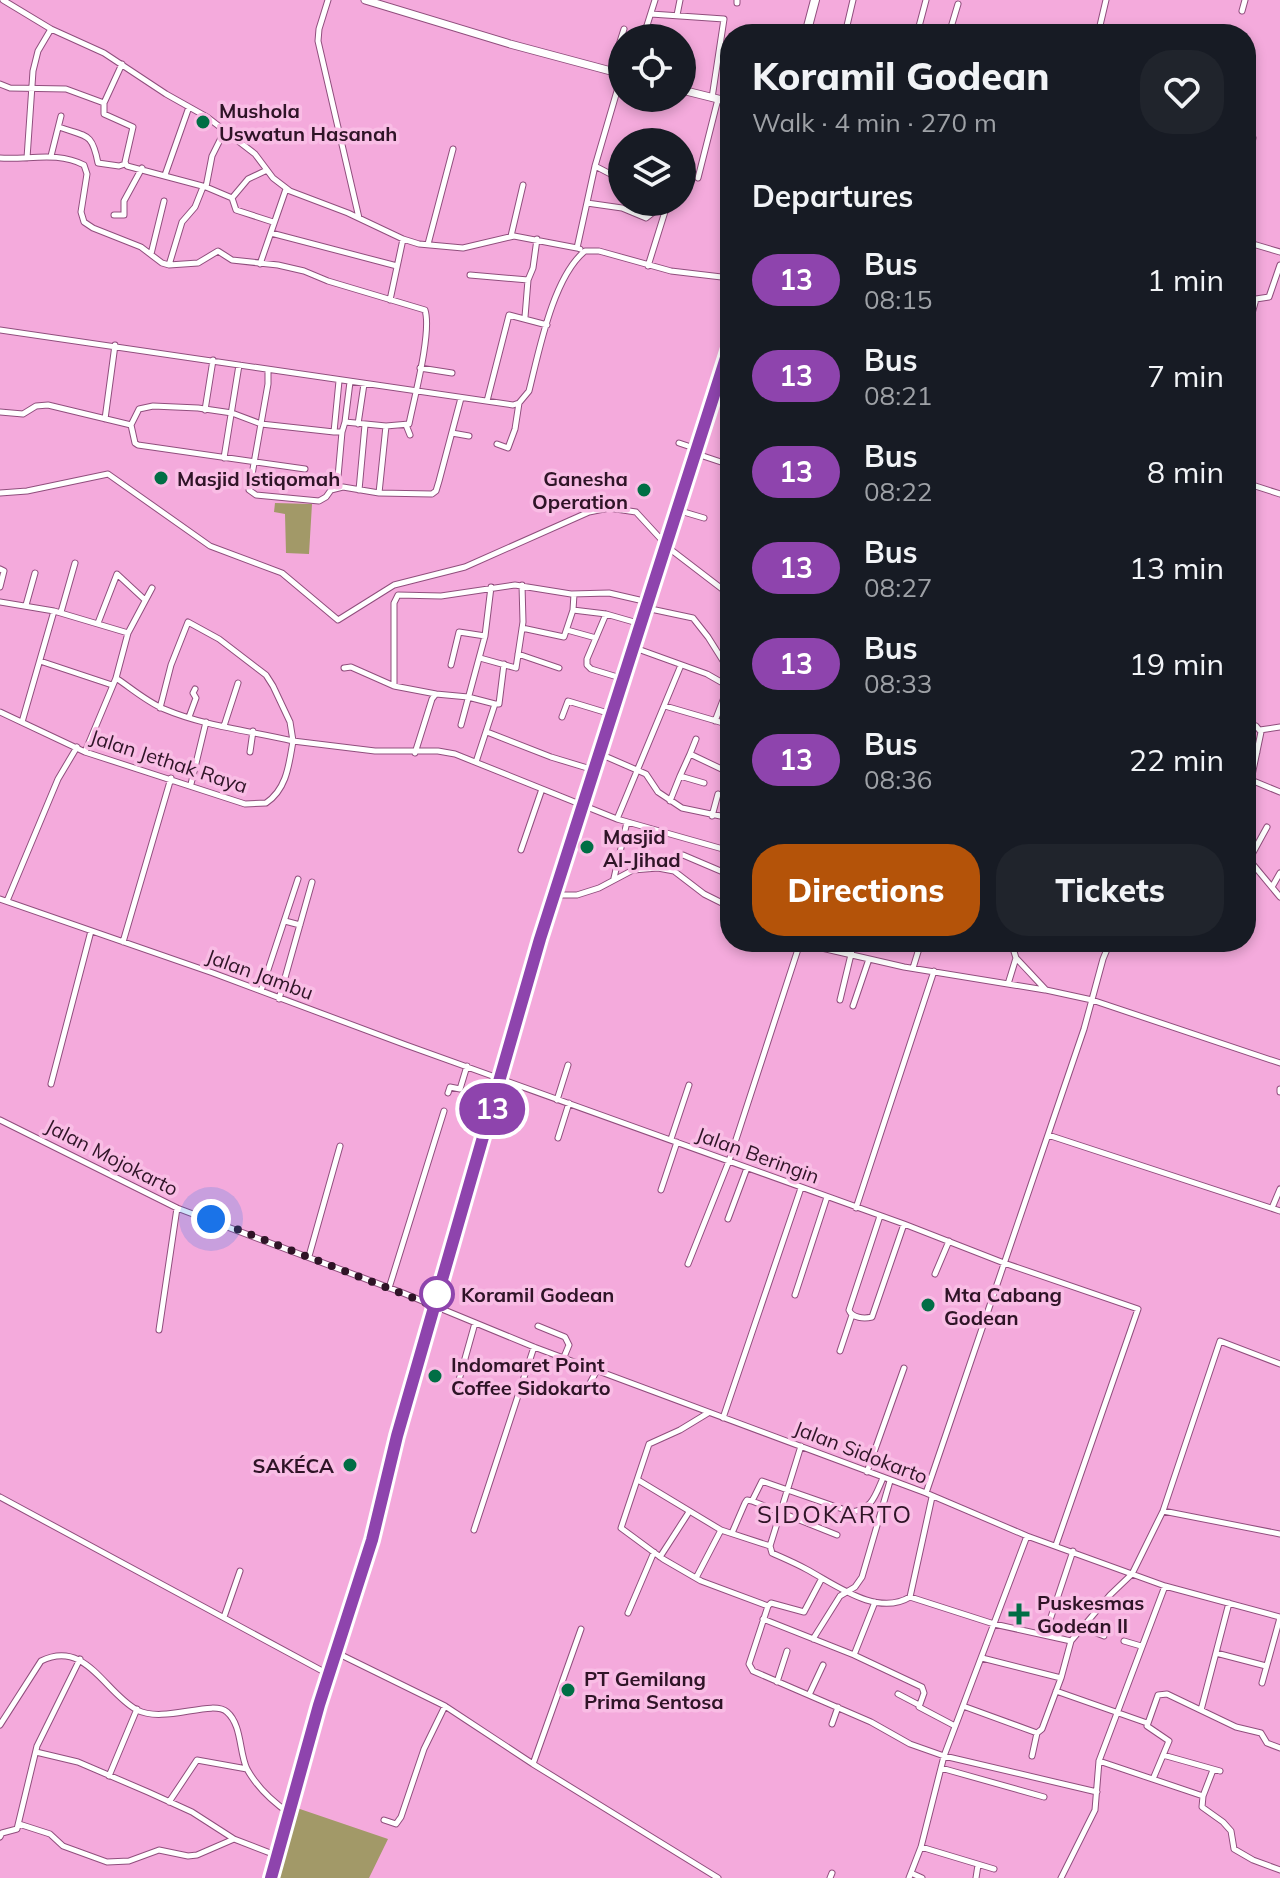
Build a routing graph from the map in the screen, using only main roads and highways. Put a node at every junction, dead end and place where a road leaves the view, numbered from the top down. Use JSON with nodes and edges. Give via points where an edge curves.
{"nodes":[{"id":1,"x":365,"y":0,"type":"edge"},
{"id":2,"x":815,"y":0,"type":"edge"},
{"id":3,"x":384,"y":3,"type":"edge"},
{"id":4,"x":809,"y":24,"type":"edge"},
{"id":5,"x":608,"y":69,"type":"edge"},
{"id":6,"x":696,"y":93,"type":"edge"},
{"id":7,"x":720,"y":99,"type":"edge"},
{"id":8,"x":720,"y":377,"type":"edge"},
{"id":9,"x":271,"y":1878,"type":"edge"}],
"edges":[{"from":1,"to":3,"type":"main road"},
{"from":2,"to":4,"type":"main road"},
{"from":3,"to":5,"type":"main road"},
{"from":6,"to":7,"type":"main road"},
{"from":8,"to":9,"type":"main road","bridge":true,"via":[[554,895]]}]}
